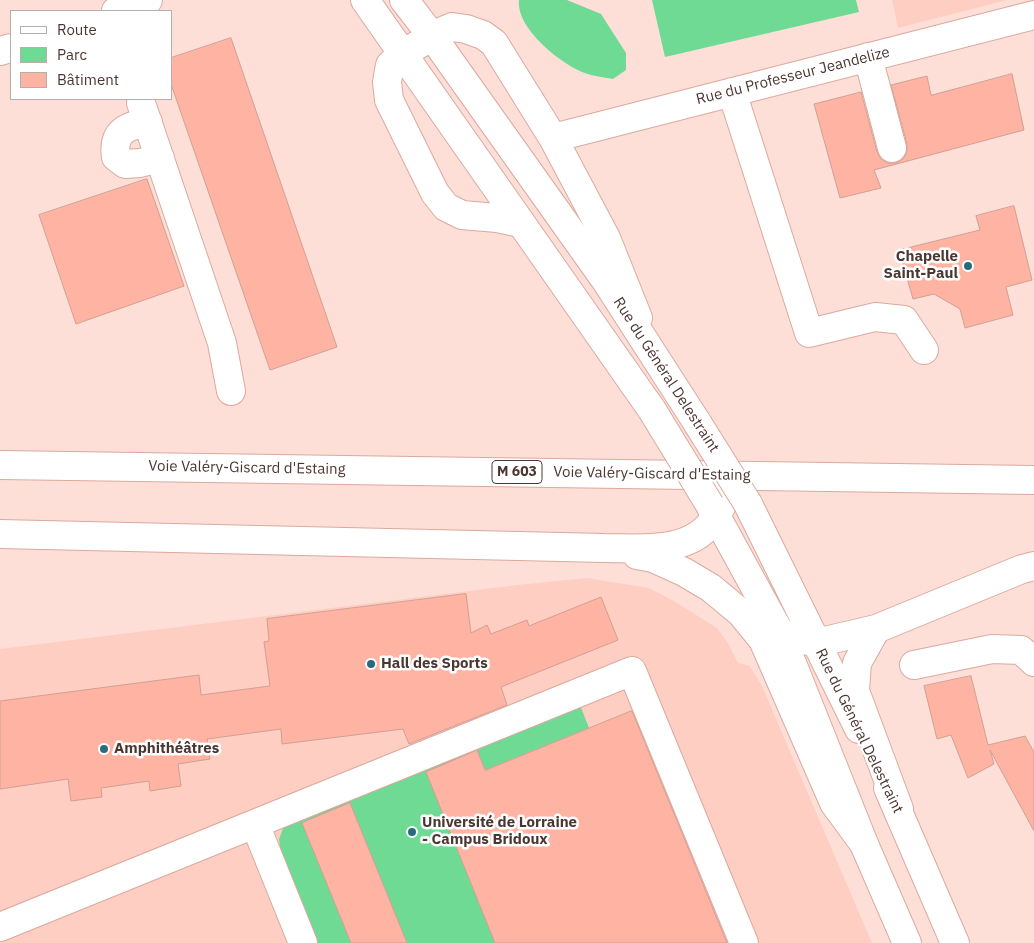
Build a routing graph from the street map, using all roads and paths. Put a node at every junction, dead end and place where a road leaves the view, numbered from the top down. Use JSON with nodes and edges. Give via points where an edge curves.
{"nodes":[{"id":1,"x":148,"y":0,"type":"edge"},
{"id":2,"x":404,"y":0,"type":"edge"},
{"id":3,"x":370,"y":8,"type":"edge"},
{"id":4,"x":119,"y":10,"type":"edge"},
{"id":5,"x":1034,"y":15,"type":"edge"},
{"id":6,"x":432,"y":36,"type":"junction"},
{"id":7,"x":402,"y":54,"type":"junction"},
{"id":8,"x":868,"y":57,"type":"junction"},
{"id":9,"x":732,"y":92,"type":"junction"},
{"id":10,"x":553,"y":138,"type":"junction"},
{"id":11,"x":892,"y":148,"type":"dead end"},
{"id":12,"x":160,"y":158,"type":"junction"},
{"id":13,"x":521,"y":223,"type":"junction"},
{"id":14,"x":649,"y":347,"type":"junction"},
{"id":15,"x":924,"y":350,"type":"dead end"},
{"id":16,"x":231,"y":391,"type":"dead end"},
{"id":17,"x":0,"y":465,"type":"edge"},
{"id":18,"x":1034,"y":480,"type":"edge"},
{"id":19,"x":733,"y":481,"type":"junction"},
{"id":20,"x":713,"y":510,"type":"junction"},
{"id":21,"x":0,"y":534,"type":"edge"},
{"id":22,"x":604,"y":548,"type":"junction"},
{"id":23,"x":1034,"y":566,"type":"edge"},
{"id":24,"x":876,"y":629,"type":"junction"},
{"id":25,"x":780,"y":633,"type":"junction"},
{"id":26,"x":816,"y":643,"type":"junction"},
{"id":27,"x":1034,"y":662,"type":"edge"},
{"id":28,"x":914,"y":665,"type":"dead end"},
{"id":29,"x":899,"y":809,"type":"junction"},
{"id":30,"x":255,"y":824,"type":"junction"},
{"id":31,"x":864,"y":844,"type":"junction"},
{"id":32,"x":0,"y":927,"type":"edge"},
{"id":33,"x":303,"y":943,"type":"edge"},
{"id":34,"x":744,"y":943,"type":"edge"},
{"id":35,"x":907,"y":943,"type":"edge"},
{"id":36,"x":955,"y":943,"type":"edge"}],
"edges":[{"from":1,"to":4,"type":"main road"},
{"from":2,"to":6,"type":"main road","name":"Rue du Général Delestraint"},
{"from":3,"to":7,"type":"main road","name":"Rue du Général Delestraint"},
{"from":5,"to":8,"type":"main road","name":"Rue du Professeur Jeandelize"},
{"from":6,"to":7,"type":"main road"},
{"from":6,"to":10,"type":"main road","via":[[452,27],[483,35],[494,43]]},
{"from":6,"to":14,"type":"main road","name":"Rue du Général Delestraint"},
{"from":7,"to":13,"type":"main road","name":"Rue du Général Delestraint"},
{"from":7,"to":13,"type":"main road","via":[[390,65],[387,82],[389,100],[435,193],[446,208],[462,216]]},
{"from":8,"to":9,"type":"main road","name":"Rue du Professeur Jeandelize"},
{"from":8,"to":11,"type":"main road"},
{"from":9,"to":10,"type":"main road","name":"Rue du Professeur Jeandelize"},
{"from":9,"to":15,"type":"main road","via":[[809,333],[875,317],[904,320]]},
{"from":10,"to":14,"type":"main road","via":[[606,238]]},
{"from":12,"to":12,"type":"main road","via":[[144,113],[118,135],[114,147],[116,157],[125,164]]},
{"from":12,"to":16,"type":"main road","via":[[222,343]]},
{"from":13,"to":20,"type":"main road","name":"Rue du Général Delestraint","bridge":true,"via":[[652,410]]},
{"from":14,"to":19,"type":"main road","name":"Rue du Général Delestraint","bridge":true},
{"from":17,"to":18,"type":"main road","name":"Voie Valéry-Giscard d'Estaing","number":"M 603"},
{"from":19,"to":20,"type":"main road"},
{"from":19,"to":26,"type":"main road","name":"Rue du Général Delestraint","bridge":true,"via":[[748,504]]},
{"from":20,"to":22,"type":"main road","via":[[710,524],[685,543],[670,547]]},
{"from":20,"to":25,"type":"main road","name":"Rue du Général Delestraint"},
{"from":21,"to":22,"type":"main road"},
{"from":22,"to":31,"type":"main road","via":[[653,558],[684,572],[741,612],[763,640],[834,803]]},
{"from":23,"to":24,"type":"main road"},
{"from":24,"to":26,"type":"main road"},
{"from":24,"to":29,"type":"main road","via":[[857,663],[855,691]]},
{"from":25,"to":26,"type":"main road"},
{"from":25,"to":31,"type":"main road","name":"Rue du Général Delestraint"},
{"from":26,"to":29,"type":"main road","name":"Rue du Général Delestraint"},
{"from":27,"to":28,"type":"main road","via":[[1021,650],[992,649]]},
{"from":29,"to":36,"type":"main road","name":"Rue du Général Delestraint"},
{"from":30,"to":32,"type":"main road"},
{"from":30,"to":33,"type":"main road"},
{"from":30,"to":34,"type":"main road","via":[[632,672]]},
{"from":31,"to":35,"type":"main road","name":"Rue du Général Delestraint"}]}
